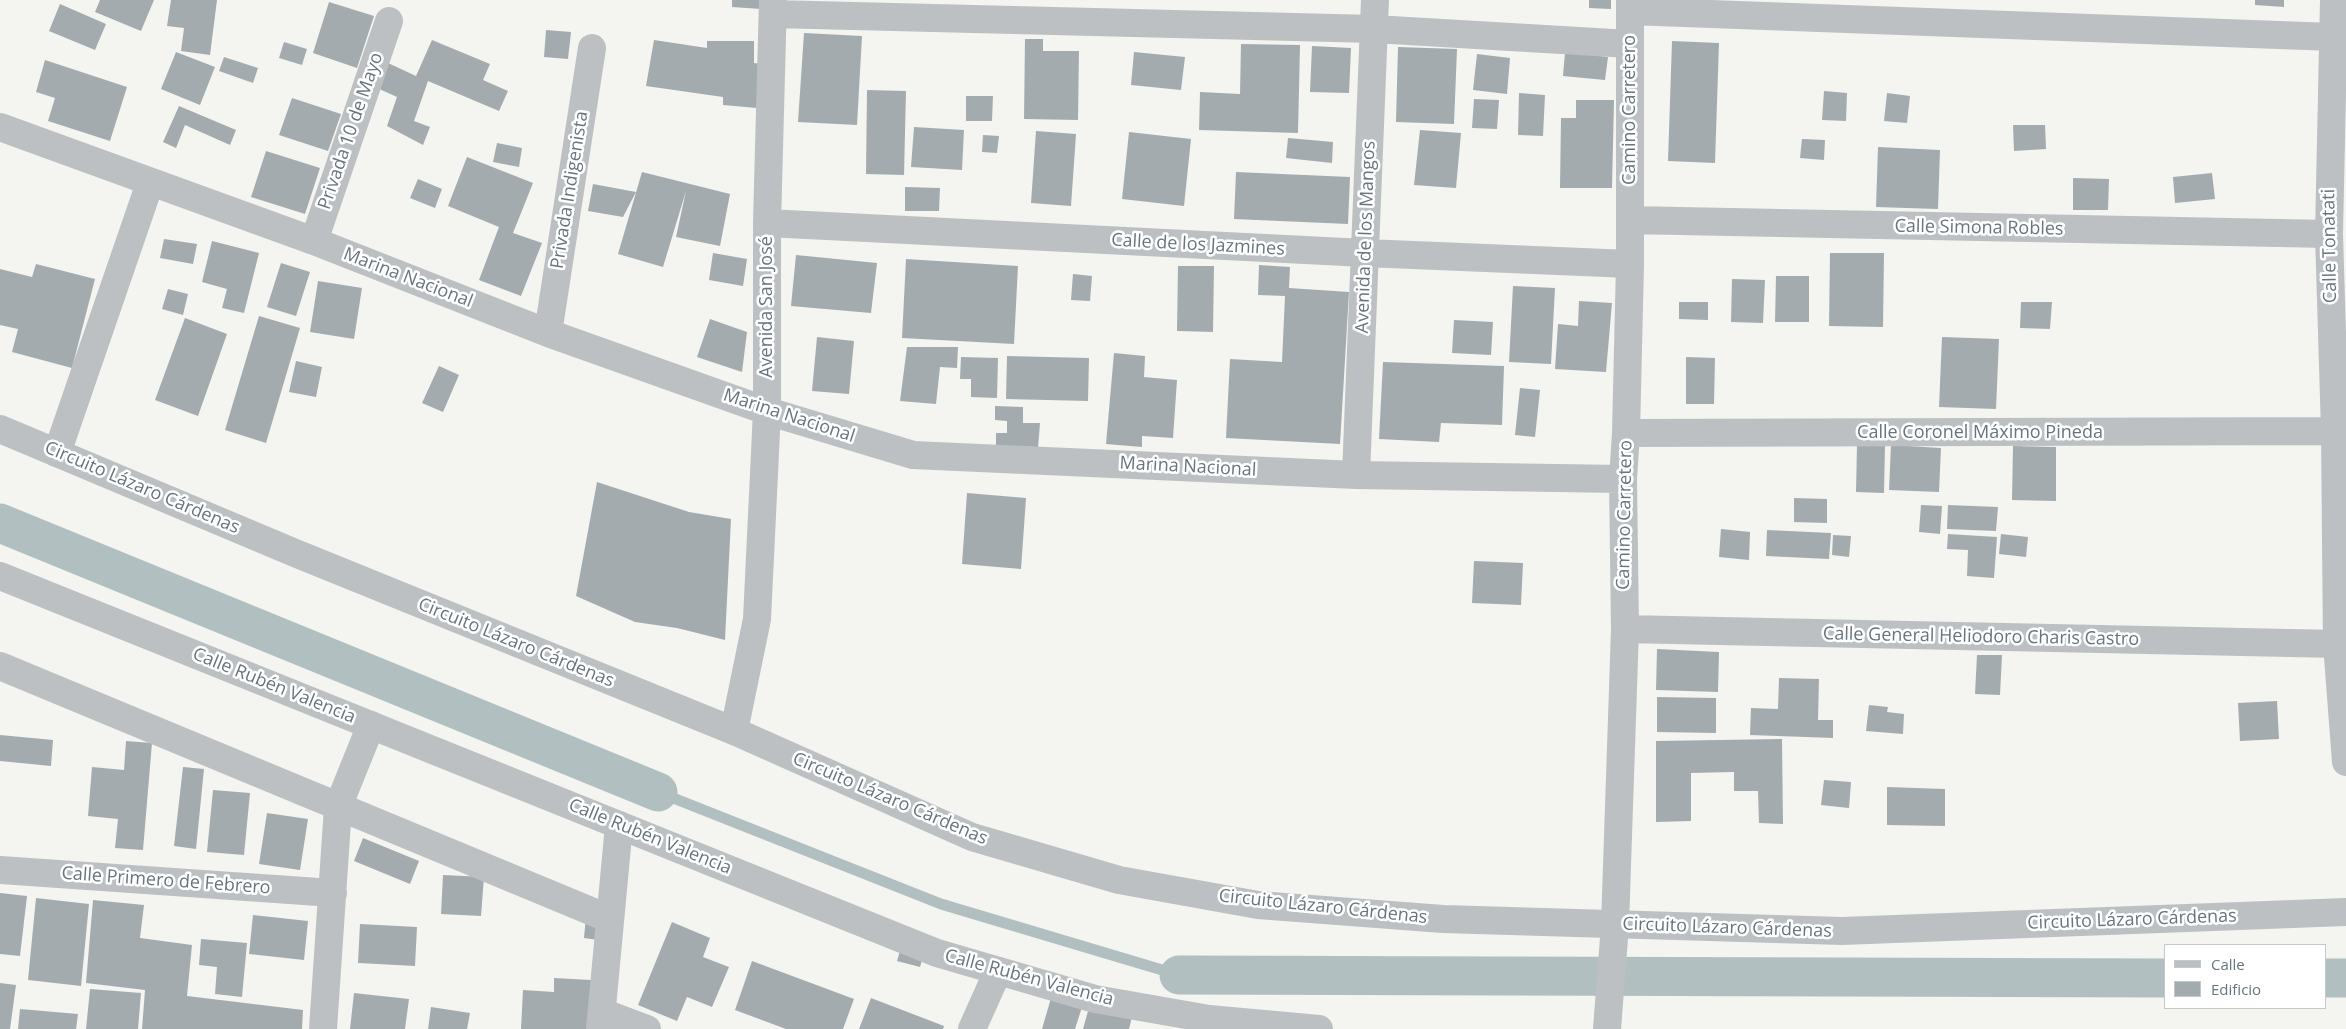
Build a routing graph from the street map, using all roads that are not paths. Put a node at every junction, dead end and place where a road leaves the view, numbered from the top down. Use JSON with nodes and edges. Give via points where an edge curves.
{"nodes":[{"id":1,"x":1375,"y":0,"type":"edge"},
{"id":2,"x":2334,"y":0,"type":"edge"},
{"id":3,"x":1630,"y":6,"type":"edge"},
{"id":4,"x":773,"y":7,"type":"edge"},
{"id":5,"x":389,"y":21,"type":"dead end"},
{"id":6,"x":1374,"y":29,"type":"junction"},
{"id":7,"x":2333,"y":37,"type":"junction"},
{"id":8,"x":1630,"y":44,"type":"junction"},
{"id":9,"x":592,"y":48,"type":"dead end"},
{"id":10,"x":0,"y":127,"type":"edge"},
{"id":11,"x":150,"y":183,"type":"junction"},
{"id":12,"x":1630,"y":220,"type":"junction"},
{"id":13,"x":767,"y":224,"type":"junction"},
{"id":14,"x":2328,"y":234,"type":"junction"},
{"id":15,"x":314,"y":241,"type":"junction"},
{"id":16,"x":1365,"y":253,"type":"junction"},
{"id":17,"x":1630,"y":264,"type":"junction"},
{"id":18,"x":548,"y":333,"type":"junction"},
{"id":19,"x":768,"y":411,"type":"junction"},
{"id":20,"x":0,"y":429,"type":"edge"},
{"id":21,"x":2340,"y":431,"type":"edge"},
{"id":22,"x":1626,"y":433,"type":"junction"},
{"id":23,"x":57,"y":453,"type":"junction"},
{"id":24,"x":1356,"y":475,"type":"junction"},
{"id":25,"x":1623,"y":479,"type":"junction"},
{"id":26,"x":0,"y":576,"type":"edge"},
{"id":27,"x":1625,"y":629,"type":"junction"},
{"id":28,"x":2337,"y":644,"type":"junction"},
{"id":29,"x":0,"y":666,"type":"edge"},
{"id":30,"x":371,"y":725,"type":"junction"},
{"id":31,"x":734,"y":731,"type":"junction"},
{"id":32,"x":2346,"y":762,"type":"edge"},
{"id":33,"x":338,"y":807,"type":"junction"},
{"id":34,"x":619,"y":825,"type":"junction"},
{"id":35,"x":0,"y":870,"type":"edge"},
{"id":36,"x":333,"y":892,"type":"junction"},
{"id":37,"x":2346,"y":912,"type":"edge"},
{"id":38,"x":610,"y":919,"type":"junction"},
{"id":39,"x":1614,"y":933,"type":"junction"},
{"id":40,"x":998,"y":971,"type":"junction"},
{"id":41,"x":601,"y":1020,"type":"edge"},
{"id":42,"x":1206,"y":1024,"type":"edge"},
{"id":43,"x":1607,"y":1025,"type":"edge"},
{"id":44,"x":323,"y":1029,"type":"edge"},
{"id":45,"x":647,"y":1029,"type":"edge"},
{"id":46,"x":972,"y":1029,"type":"edge"},
{"id":47,"x":1319,"y":1029,"type":"edge"}],
"edges":[{"from":1,"to":6,"type":"street","name":"Avenida de los Mangos"},
{"from":2,"to":7,"type":"street","name":"Calle Tonatati"},
{"from":3,"to":7,"type":"street"},
{"from":3,"to":8,"type":"street","name":"Camino Carretero"},
{"from":4,"to":6,"type":"street"},
{"from":4,"to":13,"type":"street","name":"Avenida San José"},
{"from":5,"to":15,"type":"street","name":"Privada 10 de Mayo"},
{"from":6,"to":8,"type":"street"},
{"from":6,"to":16,"type":"street","name":"Avenida de los Mangos"},
{"from":7,"to":14,"type":"street","name":"Calle Tonatati"},
{"from":8,"to":12,"type":"street","name":"Camino Carretero"},
{"from":9,"to":18,"type":"street","name":"Privada Indigenista"},
{"from":10,"to":11,"type":"street","name":"Marina Nacional"},
{"from":11,"to":15,"type":"street","name":"Marina Nacional"},
{"from":11,"to":23,"type":"street"},
{"from":12,"to":14,"type":"street","name":"Calle Simona Robles"},
{"from":12,"to":17,"type":"street","name":"Camino Carretero"},
{"from":13,"to":16,"type":"street","name":"Calle de los Jazmines"},
{"from":13,"to":19,"type":"street","name":"Avenida San José"},
{"from":14,"to":21,"type":"street","name":"Calle Tonatati"},
{"from":15,"to":18,"type":"street","name":"Marina Nacional"},
{"from":16,"to":17,"type":"street","name":"Calle de los Jazmines"},
{"from":16,"to":24,"type":"street","name":"Avenida de los Mangos"},
{"from":17,"to":22,"type":"street","name":"Camino Carretero"},
{"from":18,"to":19,"type":"street","name":"Marina Nacional"},
{"from":19,"to":24,"type":"street","name":"Marina Nacional","via":[[913,455]]},
{"from":19,"to":31,"type":"street","name":"Avenida San José","via":[[757,619]]},
{"from":20,"to":23,"type":"street","name":"Circuito Lázaro Cárdenas"},
{"from":21,"to":22,"type":"street","name":"Calle Coronel Máximo Pineda"},
{"from":21,"to":28,"type":"street","name":"Calle Tonatati"},
{"from":22,"to":25,"type":"street","name":"Camino Carretero"},
{"from":23,"to":31,"type":"street","name":"Circuito Lázaro Cárdenas"},
{"from":24,"to":25,"type":"street","name":"Marina Nacional"},
{"from":25,"to":27,"type":"street","name":"Camino Carretero"},
{"from":26,"to":30,"type":"street","name":"Calle Rubén Valencia"},
{"from":27,"to":28,"type":"street","name":"Calle General Heliodoro Charis Castro"},
{"from":27,"to":39,"type":"street","name":"Camino Carretero"},
{"from":28,"to":32,"type":"street","name":"Calle Tonatati"},
{"from":29,"to":33,"type":"street"},
{"from":30,"to":33,"type":"street"},
{"from":30,"to":34,"type":"street","name":"Calle Rubén Valencia"},
{"from":31,"to":39,"type":"street","name":"Circuito Lázaro Cárdenas","via":[[972,838],[1119,880],[1258,905]]},
{"from":33,"to":36,"type":"street"},
{"from":33,"to":38,"type":"street"},
{"from":34,"to":38,"type":"street"},
{"from":34,"to":40,"type":"street","name":"Calle Rubén Valencia","via":[[937,953]]},
{"from":35,"to":36,"type":"street","name":"Calle Primero de Febrero"},
{"from":36,"to":44,"type":"street"},
{"from":37,"to":39,"type":"street","name":"Circuito Lázaro Cárdenas","via":[[1842,931]]},
{"from":38,"to":41,"type":"street"},
{"from":39,"to":43,"type":"street","name":"Camino Carretero"},
{"from":40,"to":42,"type":"street","name":"Calle Rubén Valencia","via":[[1095,999]]},
{"from":40,"to":46,"type":"street"},
{"from":41,"to":45,"type":"street"},
{"from":42,"to":47,"type":"street","name":"Calle Rubén Valencia"}]}
